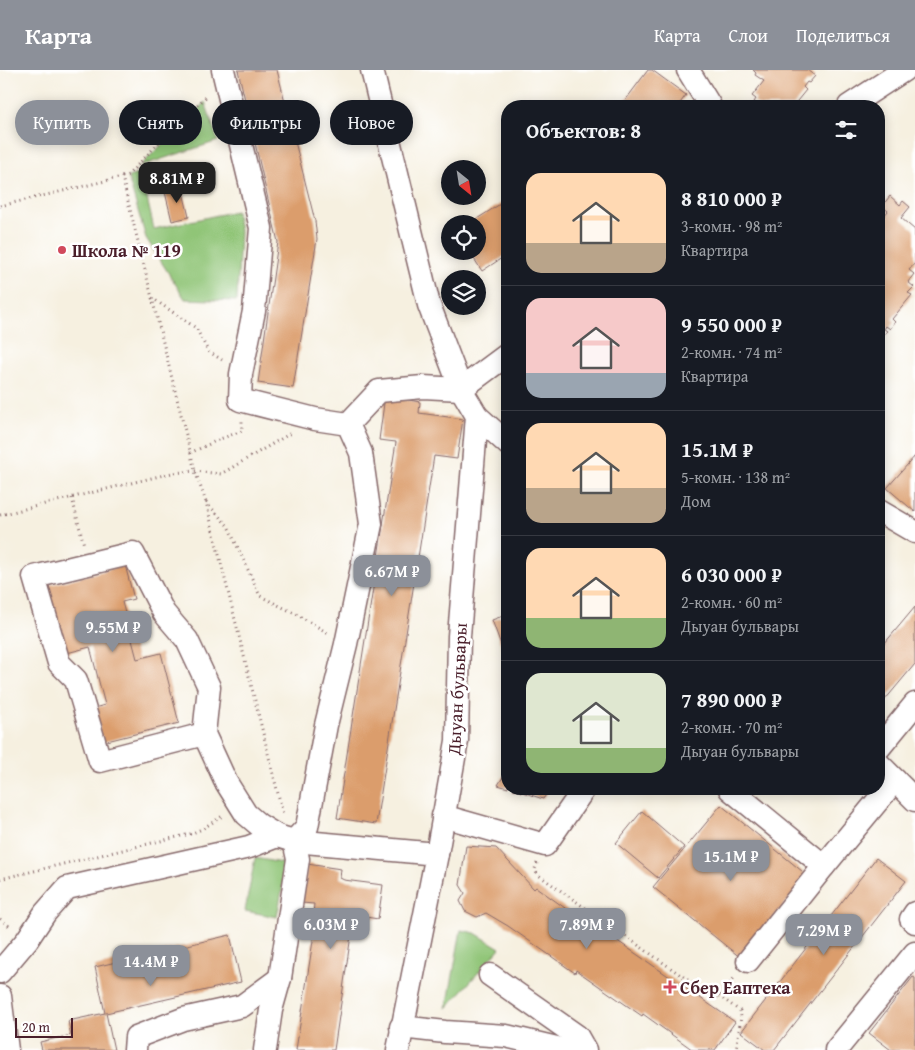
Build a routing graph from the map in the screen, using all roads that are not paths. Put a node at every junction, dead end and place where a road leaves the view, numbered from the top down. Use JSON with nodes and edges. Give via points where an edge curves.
{"nodes":[{"id":1,"x":222,"y":70,"type":"edge"},
{"id":2,"x":373,"y":70,"type":"edge"},
{"id":3,"x":688,"y":70,"type":"edge"},
{"id":4,"x":904,"y":70,"type":"edge"},
{"id":5,"x":706,"y":100,"type":"edge"},
{"id":6,"x":858,"y":100,"type":"edge"},
{"id":7,"x":501,"y":359,"type":"edge"},
{"id":8,"x":461,"y":389,"type":"junction"},
{"id":9,"x":477,"y":416,"type":"junction"},
{"id":10,"x":348,"y":424,"type":"junction"},
{"id":11,"x":501,"y":438,"type":"edge"},
{"id":12,"x":885,"y":514,"type":"edge"},
{"id":13,"x":915,"y":532,"type":"edge"},
{"id":14,"x":915,"y":704,"type":"edge"},
{"id":15,"x":204,"y":734,"type":"junction"},
{"id":16,"x":885,"y":741,"type":"edge"},
{"id":17,"x":885,"y":770,"type":"edge"},
{"id":18,"x":895,"y":780,"type":"junction"},
{"id":19,"x":885,"y":792,"type":"edge"},
{"id":20,"x":580,"y":795,"type":"edge"},
{"id":21,"x":737,"y":795,"type":"edge"},
{"id":22,"x":883,"y":795,"type":"edge"},
{"id":23,"x":915,"y":800,"type":"edge"},
{"id":24,"x":443,"y":816,"type":"junction"},
{"id":25,"x":287,"y":839,"type":"junction"},
{"id":26,"x":437,"y":854,"type":"junction"},
{"id":27,"x":824,"y":866,"type":"junction"},
{"id":28,"x":915,"y":913,"type":"edge"},
{"id":29,"x":915,"y":922,"type":"edge"},
{"id":30,"x":915,"y":953,"type":"edge"},
{"id":31,"x":748,"y":961,"type":"road end"},
{"id":32,"x":0,"y":972,"type":"edge"},
{"id":33,"x":490,"y":975,"type":"dead end"},
{"id":34,"x":280,"y":978,"type":"junction"},
{"id":35,"x":0,"y":996,"type":"edge"},
{"id":36,"x":401,"y":1027,"type":"junction"},
{"id":37,"x":7,"y":1050,"type":"edge"},
{"id":38,"x":135,"y":1050,"type":"edge"},
{"id":39,"x":266,"y":1050,"type":"edge"},
{"id":40,"x":398,"y":1050,"type":"edge"},
{"id":41,"x":565,"y":1050,"type":"edge"},
{"id":42,"x":586,"y":1050,"type":"edge"},
{"id":43,"x":836,"y":1050,"type":"edge"}],
"edges":[{"from":1,"to":10,"type":"street","via":[[261,228],[254,311],[241,374],[240,400]]},
{"from":2,"to":8,"type":"street","via":[[429,305]]},
{"from":3,"to":5,"type":"street"},
{"from":4,"to":6,"type":"street"},
{"from":7,"to":8,"type":"street"},
{"from":8,"to":9,"type":"street"},
{"from":8,"to":10,"type":"street","via":[[423,386],[380,391]]},
{"from":9,"to":11,"type":"street"},
{"from":9,"to":24,"type":"street","name":"Дыуан бульвары","via":[[459,636],[457,741]]},
{"from":10,"to":25,"type":"street","via":[[361,454],[371,524],[326,725],[308,827]]},
{"from":12,"to":13,"type":"street"},
{"from":14,"to":16,"type":"street"},
{"from":15,"to":15,"type":"street","via":[[209,687],[187,640],[164,613],[133,553],[34,577],[59,663],[76,680],[100,761]]},
{"from":15,"to":25,"type":"street","via":[[226,782],[246,814],[259,825]]},
{"from":17,"to":18,"type":"street"},
{"from":18,"to":19,"type":"street"},
{"from":18,"to":23,"type":"street"},
{"from":20,"to":24,"type":"street","via":[[545,845]]},
{"from":21,"to":27,"type":"street"},
{"from":22,"to":27,"type":"street"},
{"from":24,"to":26,"type":"street","name":"Дыуан бульвары"},
{"from":25,"to":26,"type":"street"},
{"from":25,"to":32,"type":"street","via":[[67,888]]},
{"from":25,"to":34,"type":"street","via":[[298,859]]},
{"from":26,"to":36,"type":"street","name":"Дыуан бульвары"},
{"from":27,"to":31,"type":"street"},
{"from":28,"to":29,"type":"street","via":[[911,919]]},
{"from":30,"to":43,"type":"street"},
{"from":33,"to":42,"type":"street","via":[[577,1036]]},
{"from":34,"to":38,"type":"street","via":[[242,1006],[182,1019],[136,1037]]},
{"from":34,"to":39,"type":"street"},
{"from":35,"to":37,"type":"street"},
{"from":36,"to":40,"type":"street","name":"Дыуан бульвары"},
{"from":36,"to":41,"type":"street","via":[[506,1036]]}]}
